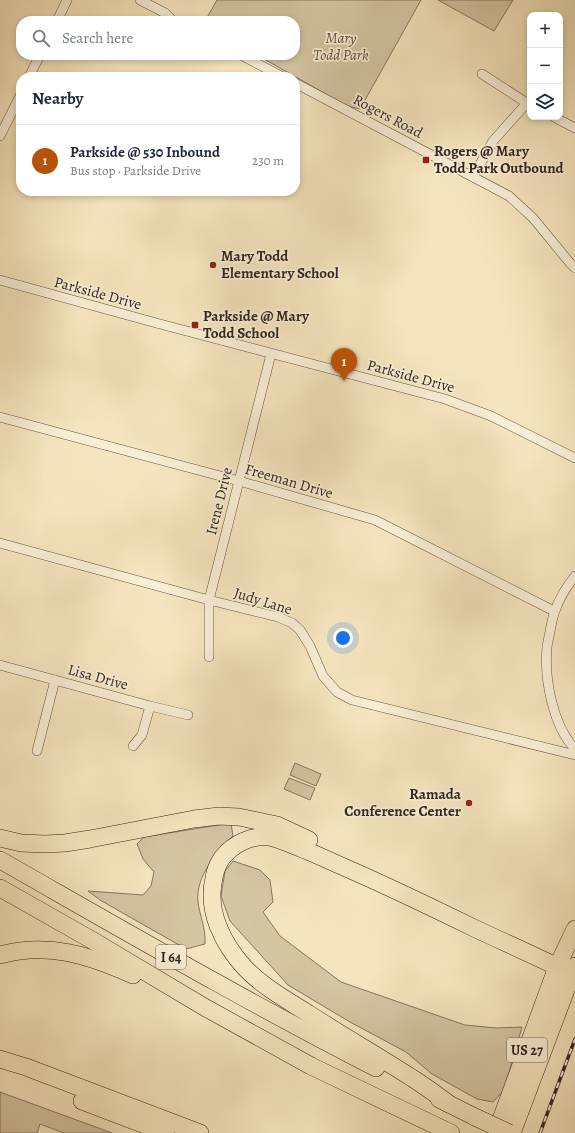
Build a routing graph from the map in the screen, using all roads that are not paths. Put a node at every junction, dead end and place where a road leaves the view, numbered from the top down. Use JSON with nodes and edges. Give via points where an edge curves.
{"nodes":[{"id":1,"x":67,"y":0,"type":"edge"},
{"id":2,"x":140,"y":0,"type":"edge"},
{"id":3,"x":59,"y":16,"type":"edge"},
{"id":4,"x":168,"y":16,"type":"edge"},
{"id":5,"x":38,"y":60,"type":"edge"},
{"id":6,"x":251,"y":60,"type":"edge"},
{"id":7,"x":32,"y":72,"type":"edge"},
{"id":8,"x":273,"y":72,"type":"edge"},
{"id":9,"x":482,"y":74,"type":"dead end"},
{"id":10,"x":300,"y":86,"type":"edge"},
{"id":11,"x":527,"y":103,"type":"edge"},
{"id":12,"x":16,"y":104,"type":"edge"},
{"id":13,"x":527,"y":105,"type":"edge"},
{"id":14,"x":560,"y":120,"type":"edge"},
{"id":15,"x":575,"y":128,"type":"edge"},
{"id":16,"x":0,"y":136,"type":"edge"},
{"id":17,"x":473,"y":177,"type":"junction"},
{"id":18,"x":573,"y":263,"type":"edge"},
{"id":19,"x":0,"y":280,"type":"edge"},
{"id":20,"x":271,"y":354,"type":"junction"},
{"id":21,"x":0,"y":417,"type":"edge"},
{"id":22,"x":575,"y":458,"type":"edge"},
{"id":23,"x":239,"y":481,"type":"junction"},
{"id":24,"x":0,"y":543,"type":"edge"},
{"id":25,"x":575,"y":576,"type":"edge"},
{"id":26,"x":209,"y":600,"type":"junction"},
{"id":27,"x":554,"y":611,"type":"junction"},
{"id":28,"x":209,"y":657,"type":"dead end"},
{"id":29,"x":0,"y":665,"type":"edge"},
{"id":30,"x":55,"y":680,"type":"junction"},
{"id":31,"x":150,"y":706,"type":"junction"},
{"id":32,"x":188,"y":715,"type":"dead end"},
{"id":33,"x":133,"y":746,"type":"dead end"},
{"id":34,"x":575,"y":749,"type":"edge"},
{"id":35,"x":36,"y":751,"type":"dead end"},
{"id":36,"x":575,"y":755,"type":"edge"},
{"id":37,"x":0,"y":838,"type":"edge"},
{"id":38,"x":0,"y":860,"type":"edge"},
{"id":39,"x":0,"y":888,"type":"edge"},
{"id":40,"x":575,"y":929,"type":"edge"},
{"id":41,"x":0,"y":955,"type":"edge"},
{"id":42,"x":568,"y":965,"type":"edge"},
{"id":43,"x":206,"y":1008,"type":"junction"},
{"id":44,"x":0,"y":1059,"type":"edge"},
{"id":45,"x":0,"y":1070,"type":"edge"},
{"id":46,"x":449,"y":1104,"type":"junction"},
{"id":47,"x":166,"y":1133,"type":"edge"},
{"id":48,"x":200,"y":1133,"type":"edge"},
{"id":49,"x":451,"y":1133,"type":"edge"},
{"id":50,"x":496,"y":1133,"type":"edge"},
{"id":51,"x":511,"y":1133,"type":"edge"}],
"edges":[{"from":1,"to":3,"type":"street"},
{"from":2,"to":4,"type":"street"},
{"from":5,"to":7,"type":"street"},
{"from":6,"to":8,"type":"street"},
{"from":9,"to":11,"type":"street"},
{"from":10,"to":17,"type":"street","name":"Rogers Road"},
{"from":12,"to":16,"type":"street"},
{"from":13,"to":17,"type":"street","via":[[493,141]]},
{"from":14,"to":15,"type":"street"},
{"from":17,"to":18,"type":"street","name":"Rogers Road","via":[[515,201]]},
{"from":19,"to":20,"type":"street","name":"Parkside Drive"},
{"from":20,"to":22,"type":"street","name":"Parkside Drive","via":[[445,399],[491,416]]},
{"from":20,"to":23,"type":"street","name":"Irene Drive"},
{"from":21,"to":23,"type":"street","name":"Freeman Drive"},
{"from":23,"to":26,"type":"street","name":"Irene Drive"},
{"from":23,"to":27,"type":"street","name":"Freeman Drive","via":[[375,520]]},
{"from":24,"to":26,"type":"street","name":"Judy Lane"},
{"from":25,"to":27,"type":"street"},
{"from":26,"to":28,"type":"street","name":"Irene Drive"},
{"from":26,"to":36,"type":"street","name":"Judy Lane","via":[[278,617],[292,623],[310,646],[323,676],[336,692],[352,700]]},
{"from":27,"to":34,"type":"street","via":[[547,647],[549,686],[561,729]]},
{"from":29,"to":30,"type":"street","name":"Lisa Drive"},
{"from":30,"to":31,"type":"street","name":"Lisa Drive"},
{"from":30,"to":35,"type":"street"},
{"from":31,"to":32,"type":"street","name":"Lisa Drive"},
{"from":31,"to":33,"type":"street","via":[[142,735]]},
{"from":37,"to":42,"type":"highway","via":[[46,844],[90,839],[219,816],[258,820],[277,825]]},
{"from":38,"to":46,"type":"highway","number":"I 64","via":[[337,1047]]},
{"from":39,"to":43,"type":"highway","number":"I 64"},
{"from":40,"to":42,"type":"highway","number":"US 27"},
{"from":41,"to":43,"type":"highway","via":[[33,949],[76,954],[106,963]]},
{"from":42,"to":46,"type":"highway","via":[[280,840],[269,837],[246,840],[226,852],[215,872],[212,906],[222,936],[244,967],[261,983],[414,1079]]},
{"from":42,"to":50,"type":"highway","number":"US 27"},
{"from":42,"to":51,"type":"highway","number":"US 27"},
{"from":43,"to":49,"type":"highway","number":"I 64","via":[[311,1066]]},
{"from":44,"to":48,"type":"highway"},
{"from":45,"to":47,"type":"highway"},
{"from":46,"to":51,"type":"highway","number":"I 64","bridge":true}]}
